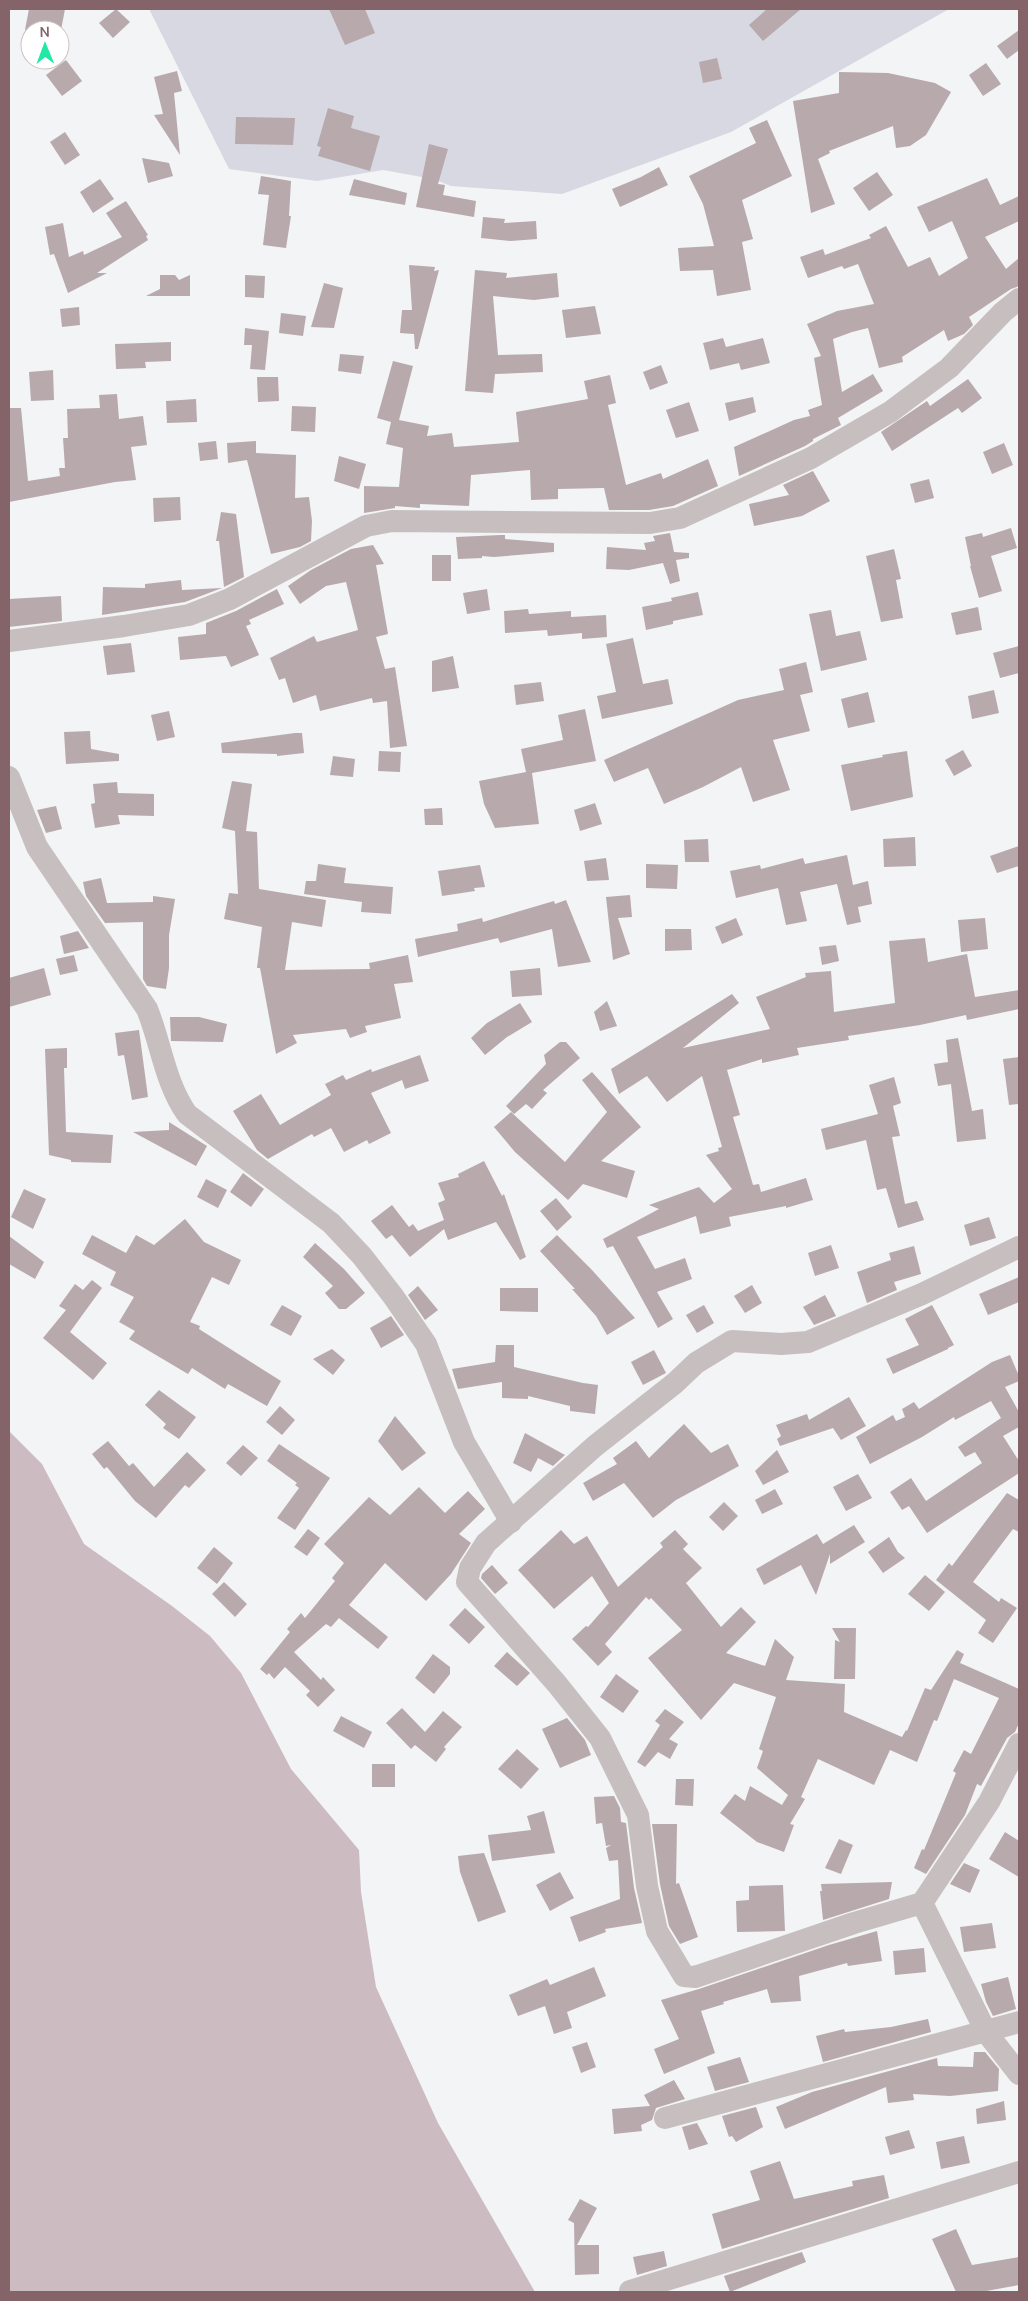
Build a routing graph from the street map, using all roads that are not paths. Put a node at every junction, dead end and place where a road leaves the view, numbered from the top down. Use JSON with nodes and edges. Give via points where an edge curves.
{"nodes":[{"id":1,"x":1019,"y":299,"type":"edge"},
{"id":2,"x":9,"y":641,"type":"edge"},
{"id":3,"x":9,"y":777,"type":"edge"},
{"id":4,"x":1019,"y":1247,"type":"edge"},
{"id":5,"x":511,"y":1522,"type":"junction"},
{"id":6,"x":1019,"y":1744,"type":"edge"},
{"id":7,"x":922,"y":1902,"type":"junction"},
{"id":8,"x":1019,"y":2022,"type":"edge"},
{"id":9,"x":986,"y":2032,"type":"junction"},
{"id":10,"x":1019,"y":2074,"type":"edge"},
{"id":11,"x":665,"y":2118,"type":"dead end"},
{"id":12,"x":1019,"y":2172,"type":"edge"},
{"id":13,"x":630,"y":2291,"type":"dead end"}],
"edges":[{"from":1,"to":2,"type":"street","via":[[949,368],[890,412],[811,458],[680,518],[650,523],[392,521],[366,526],[230,598],[189,615]]},
{"from":3,"to":5,"type":"street","via":[[37,846],[146,1009],[157,1032],[177,1100],[187,1114],[331,1223],[377,1276],[426,1344],[464,1442]]},
{"from":4,"to":5,"type":"street","via":[[922,1294],[808,1342],[732,1341],[696,1363],[595,1446]]},
{"from":5,"to":7,"type":"street","via":[[486,1544],[470,1568],[467,1582],[600,1738],[638,1815],[647,1886],[657,1931],[684,1976],[696,1977]]},
{"from":6,"to":7,"type":"street","via":[[989,1802]]},
{"from":7,"to":9,"type":"street"},
{"from":8,"to":9,"type":"street"},
{"from":9,"to":10,"type":"street"},
{"from":9,"to":11,"type":"street"},
{"from":12,"to":13,"type":"street"}]}
